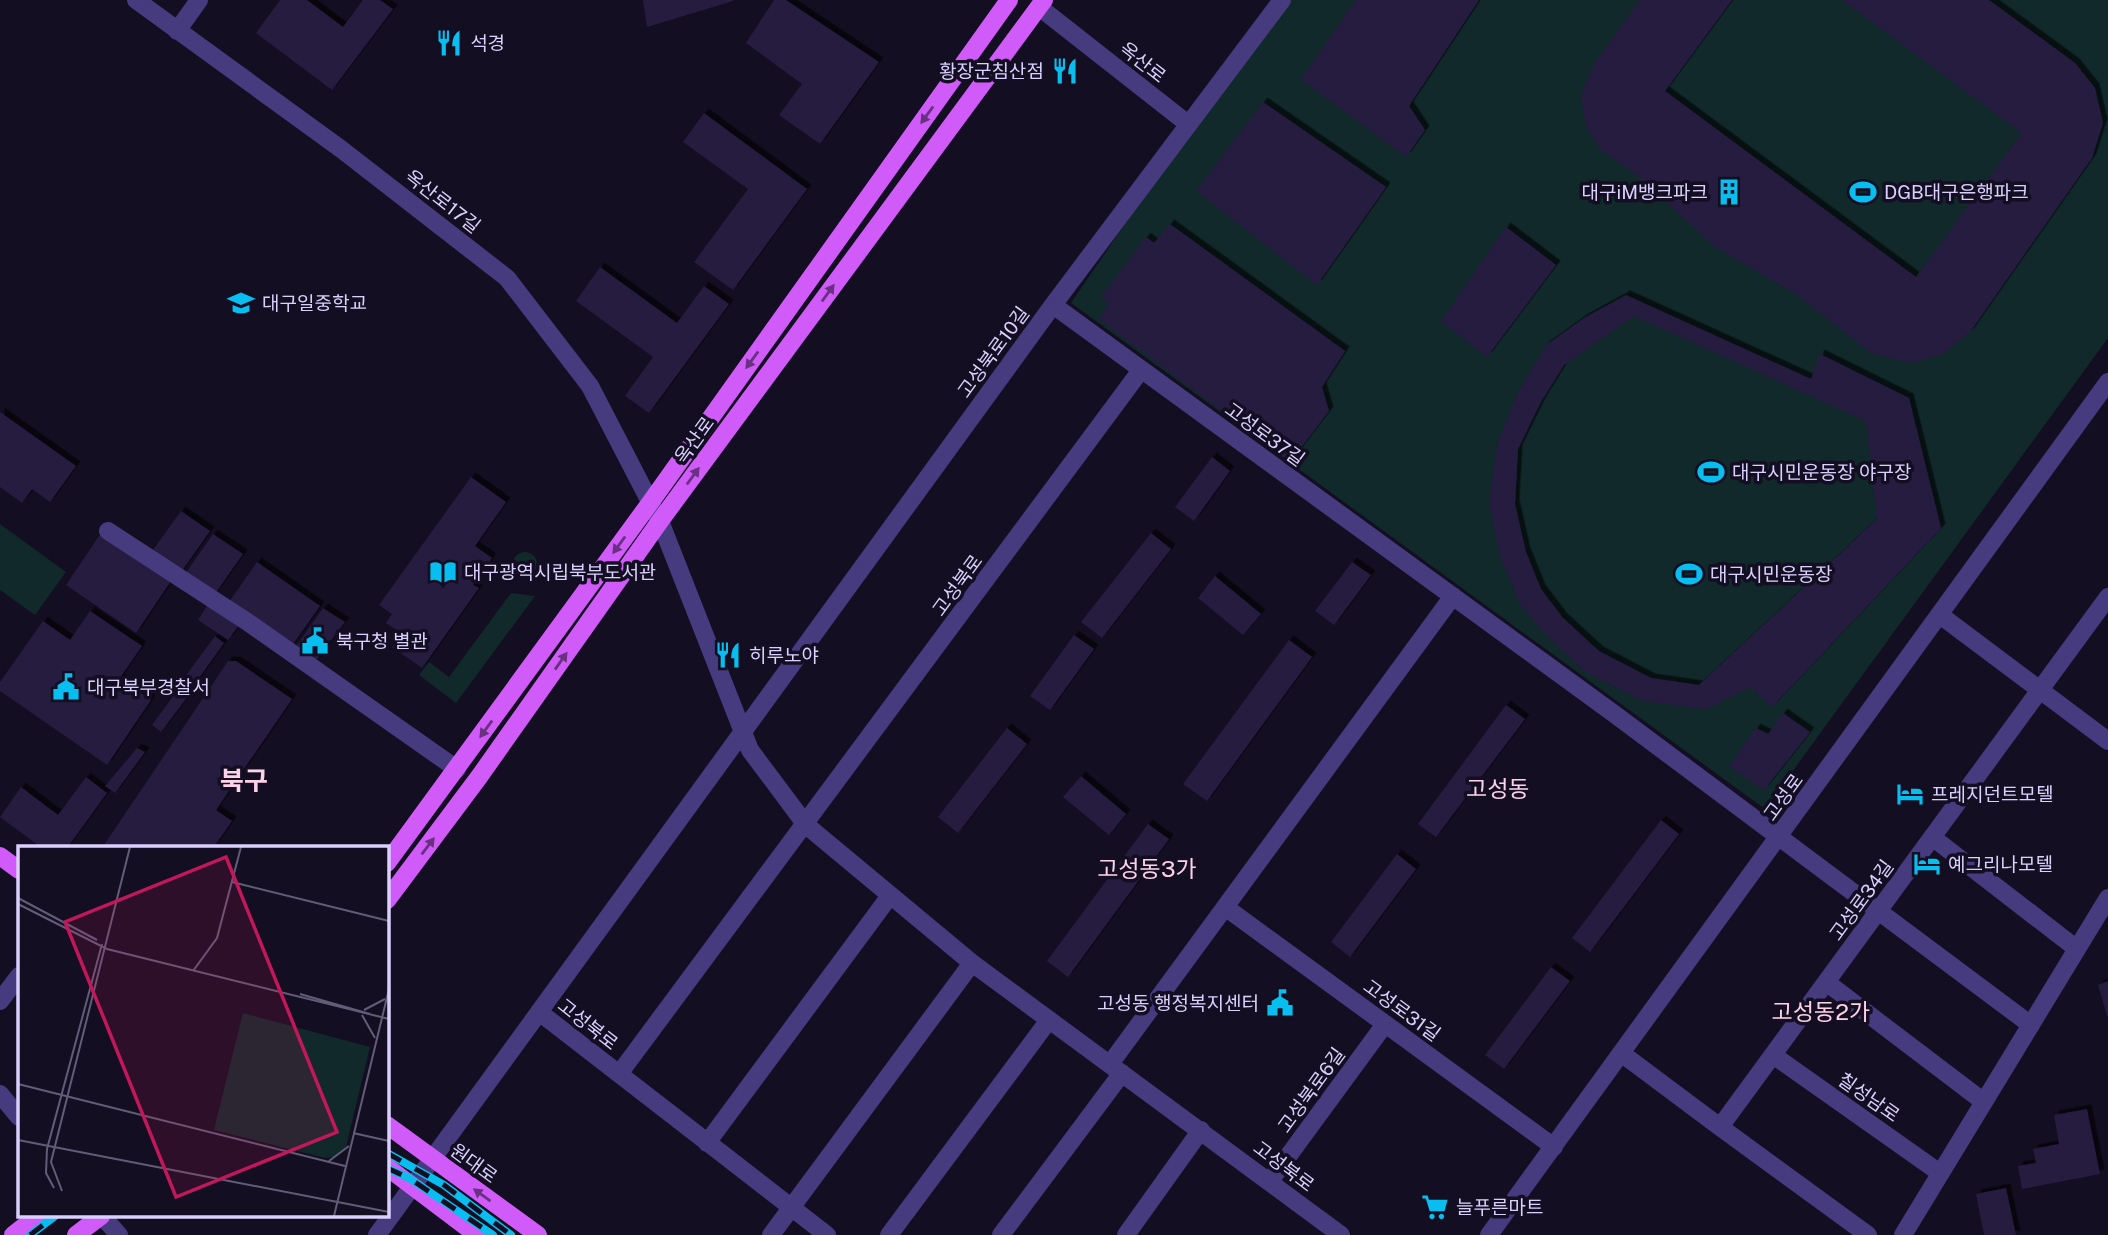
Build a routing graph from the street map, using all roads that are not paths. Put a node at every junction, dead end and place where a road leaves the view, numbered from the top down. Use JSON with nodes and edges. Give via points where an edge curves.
{"nodes":[{"id":1,"x":136,"y":0,"type":"edge"},
{"id":2,"x":199,"y":0,"type":"edge"},
{"id":3,"x":1009,"y":0,"type":"edge"},
{"id":4,"x":1282,"y":0,"type":"edge"},
{"id":5,"x":1042,"y":4,"type":"edge"},
{"id":6,"x":177,"y":31,"type":"junction"},
{"id":7,"x":1188,"y":124,"type":"junction"},
{"id":8,"x":1053,"y":305,"type":"junction"},
{"id":9,"x":1141,"y":369,"type":"junction"},
{"id":10,"x":2105,"y":391,"type":"edge"},
{"id":11,"x":650,"y":503,"type":"junction"},
{"id":12,"x":660,"y":521,"type":"junction"},
{"id":13,"x":108,"y":531,"type":"dead end"},
{"id":14,"x":1453,"y":596,"type":"junction"},
{"id":15,"x":2108,"y":597,"type":"edge"},
{"id":16,"x":1940,"y":615,"type":"junction"},
{"id":17,"x":2039,"y":691,"type":"junction"},
{"id":18,"x":741,"y":731,"type":"junction"},
{"id":19,"x":2108,"y":741,"type":"edge"},
{"id":20,"x":457,"y":769,"type":"junction"},
{"id":21,"x":806,"y":825,"type":"junction"},
{"id":22,"x":1781,"y":837,"type":"junction"},
{"id":23,"x":1932,"y":837,"type":"junction"},
{"id":24,"x":0,"y":856,"type":"edge"},
{"id":25,"x":388,"y":862,"type":"edge"},
{"id":26,"x":18,"y":869,"type":"edge"},
{"id":27,"x":889,"y":897,"type":"junction"},
{"id":28,"x":2108,"y":898,"type":"edge"},
{"id":29,"x":388,"y":899,"type":"edge"},
{"id":30,"x":1225,"y":907,"type":"junction"},
{"id":31,"x":1878,"y":912,"type":"junction"},
{"id":32,"x":2077,"y":949,"type":"junction"},
{"id":33,"x":972,"y":963,"type":"junction"},
{"id":34,"x":18,"y":977,"type":"edge"},
{"id":35,"x":1826,"y":982,"type":"junction"},
{"id":36,"x":0,"y":1001,"type":"edge"},
{"id":37,"x":538,"y":1012,"type":"junction"},
{"id":38,"x":1049,"y":1020,"type":"junction"},
{"id":39,"x":1385,"y":1024,"type":"junction"},
{"id":40,"x":2031,"y":1025,"type":"junction"},
{"id":41,"x":1621,"y":1053,"type":"junction"},
{"id":42,"x":1773,"y":1055,"type":"junction"},
{"id":43,"x":1116,"y":1069,"type":"junction"},
{"id":44,"x":619,"y":1074,"type":"junction"},
{"id":45,"x":0,"y":1094,"type":"edge"},
{"id":46,"x":1984,"y":1102,"type":"junction"},
{"id":47,"x":18,"y":1116,"type":"edge"},
{"id":48,"x":388,"y":1126,"type":"edge"},
{"id":49,"x":1720,"y":1127,"type":"junction"},
{"id":50,"x":1201,"y":1130,"type":"junction"},
{"id":51,"x":707,"y":1143,"type":"junction"},
{"id":52,"x":1554,"y":1147,"type":"junction"},
{"id":53,"x":431,"y":1158,"type":"junction"},
{"id":54,"x":388,"y":1168,"type":"edge"},
{"id":55,"x":1940,"y":1173,"type":"junction"},
{"id":56,"x":1270,"y":1181,"type":"junction"},
{"id":57,"x":412,"y":1186,"type":"junction"},
{"id":58,"x":791,"y":1209,"type":"junction"},
{"id":59,"x":34,"y":1218,"type":"edge"},
{"id":60,"x":98,"y":1218,"type":"edge"},
{"id":61,"x":103,"y":1218,"type":"edge"},
{"id":62,"x":1128,"y":1234,"type":"edge"},
{"id":63,"x":13,"y":1235,"type":"edge"},
{"id":64,"x":76,"y":1235,"type":"edge"},
{"id":65,"x":118,"y":1235,"type":"edge"},
{"id":66,"x":377,"y":1235,"type":"edge"},
{"id":67,"x":477,"y":1235,"type":"edge"},
{"id":68,"x":538,"y":1235,"type":"edge"},
{"id":69,"x":771,"y":1235,"type":"edge"},
{"id":70,"x":827,"y":1235,"type":"edge"},
{"id":71,"x":889,"y":1235,"type":"edge"},
{"id":72,"x":1001,"y":1235,"type":"edge"},
{"id":73,"x":1341,"y":1235,"type":"edge"},
{"id":74,"x":1489,"y":1235,"type":"edge"},
{"id":75,"x":1868,"y":1235,"type":"edge"},
{"id":76,"x":1903,"y":1235,"type":"edge"}],
"edges":[{"from":1,"to":6,"type":"street","name":"옥산로17길"},
{"from":2,"to":6,"type":"street"},
{"from":3,"to":11,"type":"main road","name":"옥산로","one_way":true},
{"from":4,"to":7,"type":"street","name":"고성북로10길"},
{"from":5,"to":7,"type":"street","name":"옥산로"},
{"from":12,"to":5,"type":"main road","name":"옥산로","one_way":true},
{"from":6,"to":11,"type":"street","name":"옥산로17길","via":[[341,149],[507,278],[590,386]]},
{"from":7,"to":8,"type":"street","name":"고성북로10길"},
{"from":8,"to":9,"type":"street","name":"고성로37길"},
{"from":8,"to":18,"type":"street","name":"고성북로10길"},
{"from":9,"to":14,"type":"street","name":"고성로37길"},
{"from":9,"to":21,"type":"street","name":"고성북로"},
{"from":10,"to":16,"type":"street","name":"고성로"},
{"from":11,"to":12,"type":"street","name":"옥산로17길"},
{"from":11,"to":20,"type":"main road","name":"옥산로","one_way":true},
{"from":12,"to":18,"type":"street","name":"고성북로"},
{"from":29,"to":12,"type":"main road","name":"옥산로","one_way":true,"via":[[480,777]]},
{"from":13,"to":20,"type":"street"},
{"from":14,"to":22,"type":"street","name":"고성로37길"},
{"from":14,"to":30,"type":"street"},
{"from":15,"to":17,"type":"street","name":"고성로34길"},
{"from":16,"to":17,"type":"street"},
{"from":16,"to":22,"type":"street","name":"고성로"},
{"from":17,"to":19,"type":"street"},
{"from":17,"to":23,"type":"street","name":"고성로34길"},
{"from":18,"to":21,"type":"street","name":"고성북로","via":[[767,776]]},
{"from":18,"to":37,"type":"street","name":"고성북로"},
{"from":20,"to":25,"type":"main road","name":"옥산로"},
{"from":21,"to":27,"type":"street","name":"고성북로"},
{"from":21,"to":44,"type":"street","name":"고성북로"},
{"from":22,"to":31,"type":"street","name":"고성로37길"},
{"from":22,"to":41,"type":"street","name":"고성로"},
{"from":23,"to":31,"type":"street","name":"고성로34길"},
{"from":23,"to":32,"type":"street"},
{"from":24,"to":26,"type":"main road"},
{"from":27,"to":33,"type":"street","name":"고성북로"},
{"from":27,"to":51,"type":"street"},
{"from":28,"to":32,"type":"street"},
{"from":30,"to":39,"type":"street","name":"고성로31길"},
{"from":30,"to":43,"type":"street"},
{"from":31,"to":35,"type":"street","name":"고성로34길"},
{"from":31,"to":40,"type":"street"},
{"from":32,"to":40,"type":"street"},
{"from":33,"to":38,"type":"street","name":"고성북로"},
{"from":33,"to":58,"type":"street"},
{"from":34,"to":36,"type":"street"},
{"from":35,"to":42,"type":"street","name":"고성로34길"},
{"from":35,"to":46,"type":"street"},
{"from":37,"to":44,"type":"street","name":"고성북로"},
{"from":37,"to":53,"type":"street"},
{"from":38,"to":43,"type":"street","name":"고성북로"},
{"from":38,"to":71,"type":"street"},
{"from":39,"to":52,"type":"street","name":"고성로31길"},
{"from":39,"to":56,"type":"street","name":"고성북로6길"},
{"from":40,"to":46,"type":"street"},
{"from":41,"to":49,"type":"street"},
{"from":41,"to":52,"type":"street","name":"고성로"},
{"from":42,"to":49,"type":"street","name":"고성로34길"},
{"from":42,"to":55,"type":"street","name":"칠성남로"},
{"from":43,"to":50,"type":"street","name":"고성북로"},
{"from":43,"to":72,"type":"street"},
{"from":44,"to":51,"type":"street","name":"고성북로"},
{"from":45,"to":47,"type":"street"},
{"from":46,"to":55,"type":"street"},
{"from":48,"to":53,"type":"main road","name":"원대로"},
{"from":49,"to":75,"type":"street"},
{"from":50,"to":56,"type":"street","name":"고성북로"},
{"from":50,"to":62,"type":"street"},
{"from":51,"to":58,"type":"street","name":"고성북로"},
{"from":52,"to":74,"type":"street","name":"고성로"},
{"from":53,"to":57,"type":"street"},
{"from":68,"to":53,"type":"main road","name":"원대로","one_way":true},
{"from":54,"to":57,"type":"main road"},
{"from":55,"to":76,"type":"street"},
{"from":56,"to":73,"type":"street","name":"고성북로"},
{"from":57,"to":66,"type":"street"},
{"from":57,"to":67,"type":"main road"},
{"from":58,"to":69,"type":"street"},
{"from":58,"to":70,"type":"street","name":"고성북로"},
{"from":59,"to":63,"type":"main road"},
{"from":60,"to":64,"type":"main road"},
{"from":61,"to":65,"type":"street"}]}
